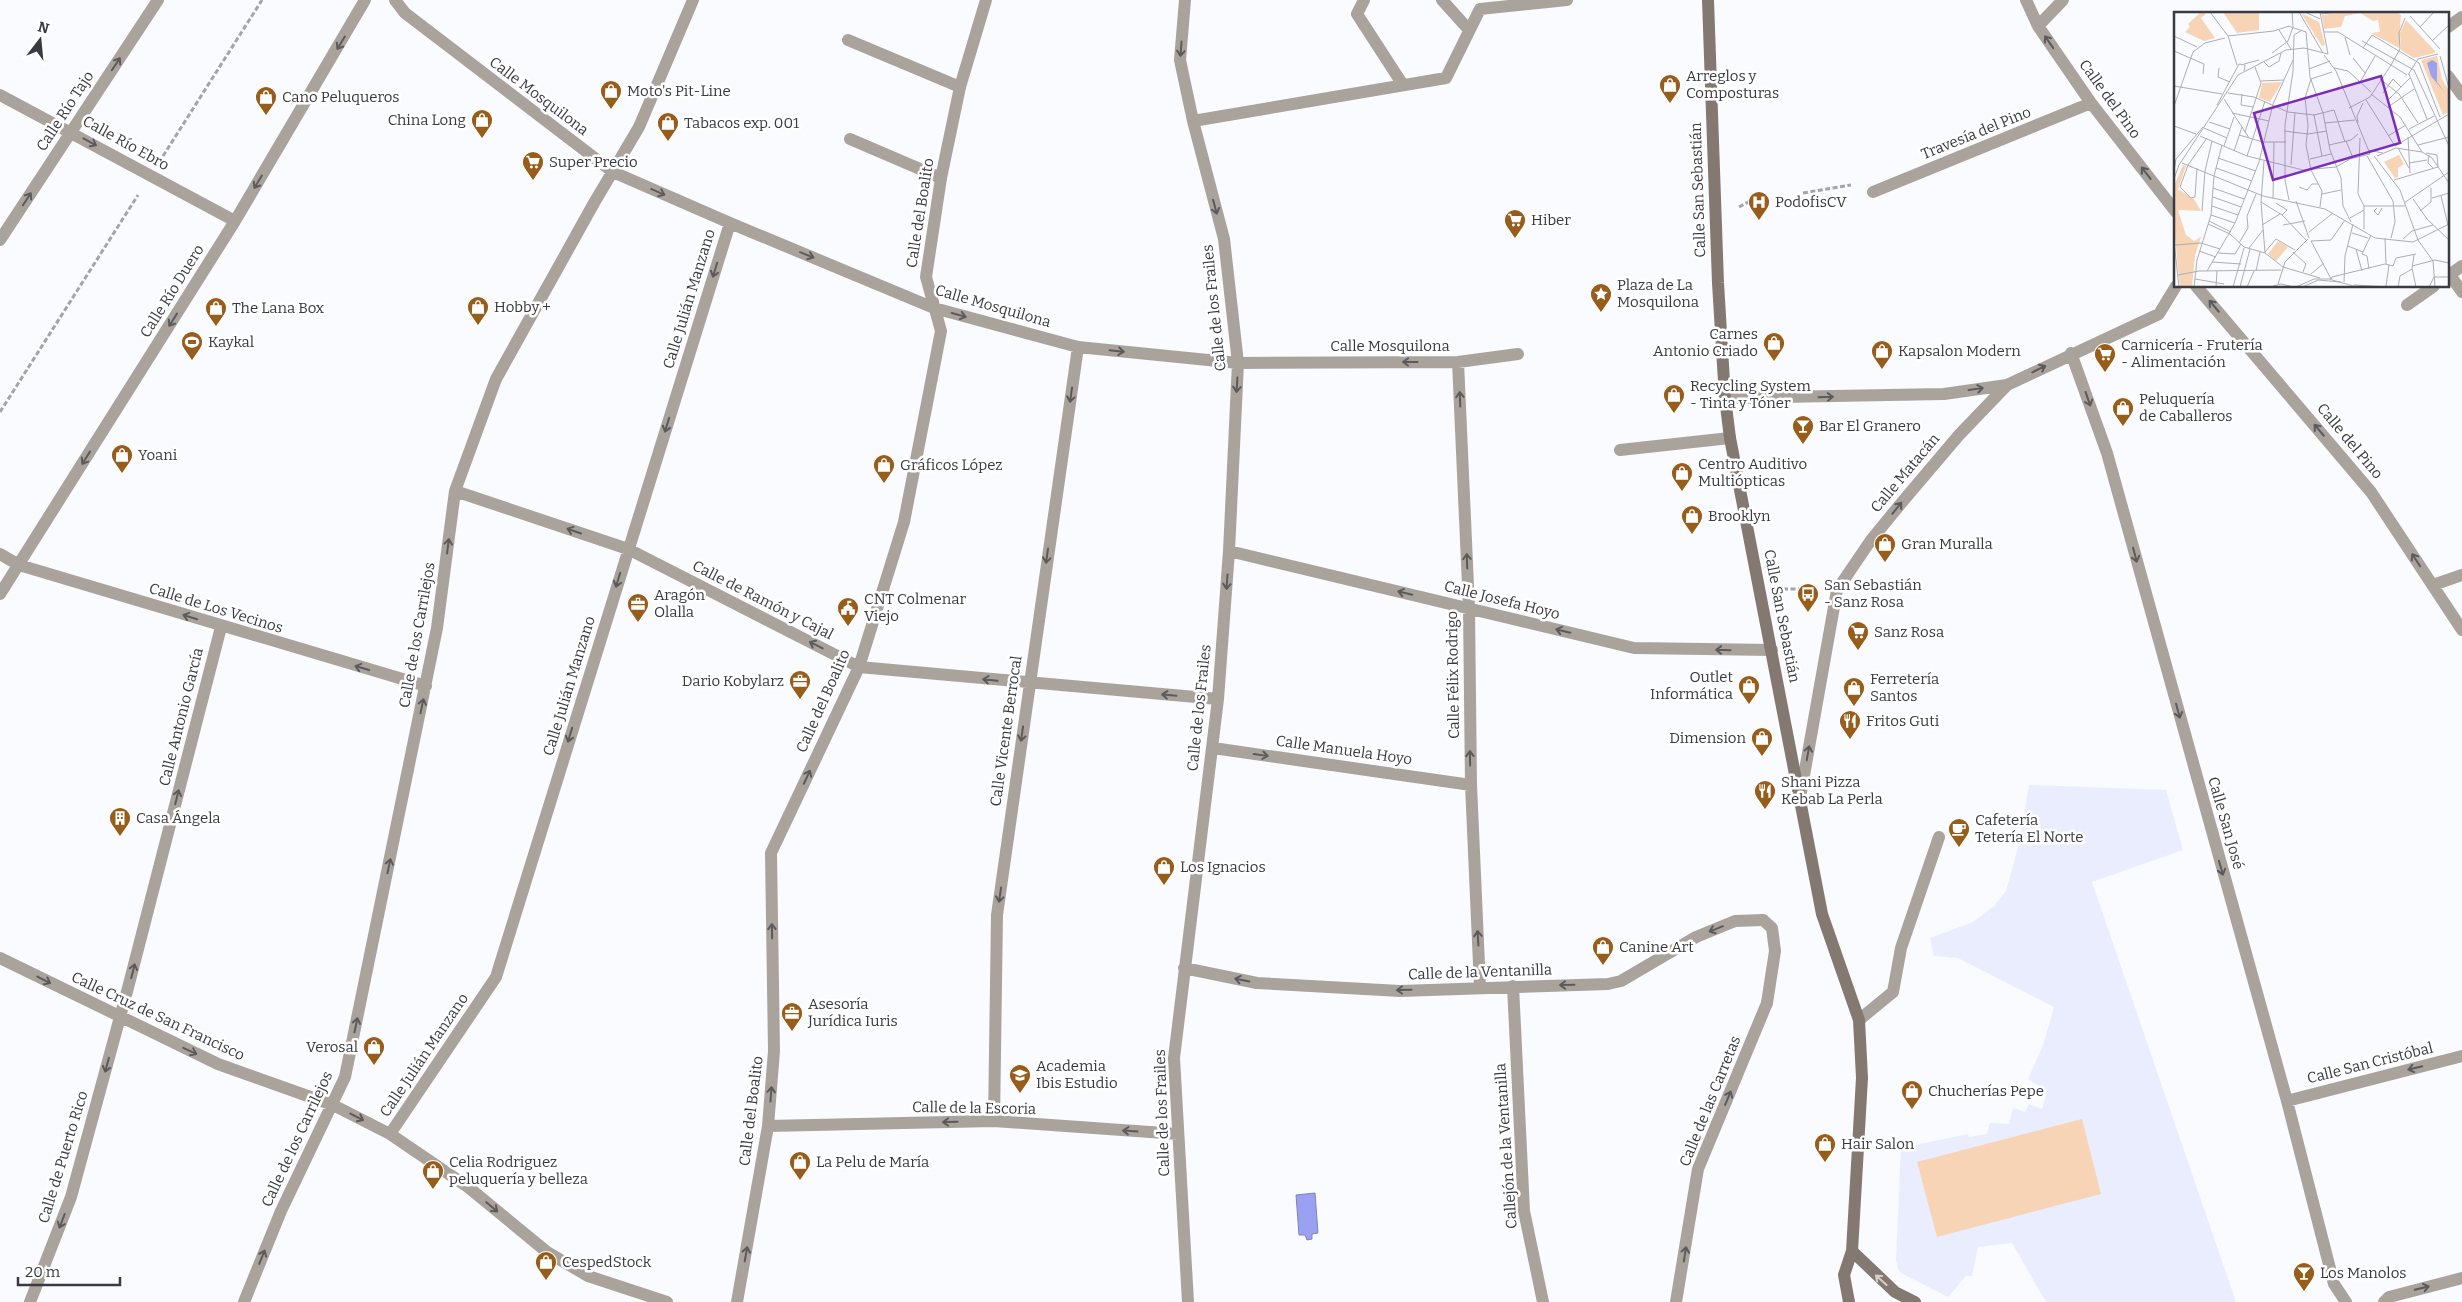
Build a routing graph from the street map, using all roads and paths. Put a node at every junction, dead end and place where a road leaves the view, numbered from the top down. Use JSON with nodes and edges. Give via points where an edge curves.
{"nodes":[{"id":1,"x":158,"y":0,"type":"edge"},
{"id":2,"x":262,"y":0,"type":"edge"},
{"id":3,"x":365,"y":0,"type":"edge"},
{"id":4,"x":395,"y":0,"type":"edge"},
{"id":5,"x":693,"y":0,"type":"edge"},
{"id":6,"x":986,"y":0,"type":"edge"},
{"id":7,"x":1184,"y":0,"type":"edge"},
{"id":8,"x":1364,"y":0,"type":"edge"},
{"id":9,"x":1442,"y":0,"type":"edge"},
{"id":10,"x":1567,"y":0,"type":"edge"},
{"id":11,"x":1708,"y":0,"type":"edge"},
{"id":12,"x":2026,"y":0,"type":"edge"},
{"id":13,"x":2063,"y":0,"type":"edge"},
{"id":14,"x":2462,"y":17,"type":"edge"},
{"id":15,"x":2038,"y":26,"type":"junction"},
{"id":16,"x":2450,"y":26,"type":"edge"},
{"id":17,"x":1470,"y":30,"type":"junction"},
{"id":18,"x":848,"y":40,"type":"dead end"},
{"id":19,"x":2450,"y":79,"type":"edge"},
{"id":20,"x":1403,"y":85,"type":"junction"},
{"id":21,"x":960,"y":87,"type":"junction"},
{"id":22,"x":0,"y":95,"type":"edge"},
{"id":23,"x":2462,"y":95,"type":"edge"},
{"id":24,"x":2091,"y":103,"type":"junction"},
{"id":25,"x":1193,"y":120,"type":"junction"},
{"id":26,"x":71,"y":131,"type":"junction"},
{"id":27,"x":850,"y":139,"type":"dead end"},
{"id":28,"x":613,"y":172,"type":"junction"},
{"id":29,"x":151,"y":175,"type":"junction"},
{"id":30,"x":941,"y":178,"type":"junction"},
{"id":31,"x":1873,"y":192,"type":"joint"},
{"id":32,"x":1803,"y":193,"type":"dead end"},
{"id":33,"x":2174,"y":209,"type":"edge"},
{"id":34,"x":235,"y":221,"type":"junction"},
{"id":35,"x":730,"y":223,"type":"junction"},
{"id":36,"x":0,"y":240,"type":"edge"},
{"id":37,"x":2462,"y":266,"type":"edge"},
{"id":38,"x":2450,"y":274,"type":"edge"},
{"id":39,"x":2450,"y":276,"type":"edge"},
{"id":40,"x":2175,"y":288,"type":"edge"},
{"id":41,"x":2198,"y":288,"type":"edge"},
{"id":42,"x":2431,"y":288,"type":"edge"},
{"id":43,"x":2462,"y":292,"type":"edge"},
{"id":44,"x":2407,"y":305,"type":"dead end"},
{"id":45,"x":934,"y":308,"type":"junction"},
{"id":46,"x":1078,"y":347,"type":"junction"},
{"id":47,"x":1518,"y":354,"type":"dead end"},
{"id":48,"x":2071,"y":354,"type":"junction"},
{"id":49,"x":1238,"y":362,"type":"junction"},
{"id":50,"x":1458,"y":362,"type":"junction"},
{"id":51,"x":2007,"y":385,"type":"junction"},
{"id":52,"x":1725,"y":398,"type":"junction"},
{"id":53,"x":0,"y":412,"type":"edge"},
{"id":54,"x":1730,"y":438,"type":"junction"},
{"id":55,"x":1620,"y":450,"type":"dead end"},
{"id":56,"x":455,"y":491,"type":"junction"},
{"id":57,"x":628,"y":550,"type":"junction"},
{"id":58,"x":1229,"y":551,"type":"junction"},
{"id":59,"x":0,"y":554,"type":"edge"},
{"id":60,"x":19,"y":565,"type":"junction"},
{"id":61,"x":2462,"y":575,"type":"edge"},
{"id":62,"x":2433,"y":585,"type":"junction"},
{"id":63,"x":1781,"y":588,"type":"dead end"},
{"id":64,"x":1837,"y":590,"type":"junction"},
{"id":65,"x":0,"y":594,"type":"edge"},
{"id":66,"x":1469,"y":608,"type":"junction"},
{"id":67,"x":221,"y":627,"type":"junction"},
{"id":68,"x":2462,"y":630,"type":"edge"},
{"id":69,"x":1772,"y":650,"type":"junction"},
{"id":70,"x":859,"y":667,"type":"junction"},
{"id":71,"x":1029,"y":684,"type":"junction"},
{"id":72,"x":426,"y":686,"type":"junction"},
{"id":73,"x":1218,"y":699,"type":"junction"},
{"id":74,"x":1213,"y":748,"type":"junction"},
{"id":75,"x":1471,"y":785,"type":"junction"},
{"id":76,"x":1800,"y":800,"type":"junction"},
{"id":77,"x":1940,"y":837,"type":"dead end"},
{"id":78,"x":1763,"y":920,"type":"joint"},
{"id":79,"x":0,"y":958,"type":"edge"},
{"id":80,"x":1184,"y":968,"type":"junction"},
{"id":81,"x":1513,"y":986,"type":"junction"},
{"id":82,"x":1480,"y":987,"type":"junction"},
{"id":83,"x":120,"y":1018,"type":"junction"},
{"id":84,"x":1859,"y":1020,"type":"junction"},
{"id":85,"x":2462,"y":1056,"type":"edge"},
{"id":86,"x":2287,"y":1101,"type":"junction"},
{"id":87,"x":333,"y":1105,"type":"junction"},
{"id":88,"x":994,"y":1121,"type":"junction"},
{"id":89,"x":768,"y":1126,"type":"junction"},
{"id":90,"x":390,"y":1134,"type":"junction"},
{"id":91,"x":1178,"y":1134,"type":"junction"},
{"id":92,"x":1852,"y":1251,"type":"junction"},
{"id":93,"x":2462,"y":1278,"type":"edge"},
{"id":94,"x":30,"y":1302,"type":"edge"},
{"id":95,"x":244,"y":1302,"type":"edge"},
{"id":96,"x":667,"y":1302,"type":"edge"},
{"id":97,"x":737,"y":1302,"type":"edge"},
{"id":98,"x":1188,"y":1302,"type":"edge"},
{"id":99,"x":1543,"y":1302,"type":"edge"},
{"id":100,"x":1676,"y":1302,"type":"edge"},
{"id":101,"x":1850,"y":1302,"type":"edge"},
{"id":102,"x":1915,"y":1302,"type":"edge"},
{"id":103,"x":2346,"y":1302,"type":"edge"},
{"id":104,"x":2384,"y":1302,"type":"edge"}],
"edges":[{"from":26,"to":1,"type":"street","name":"Calle Río Tajo","one_way":true},
{"from":2,"to":29,"type":"path"},
{"from":3,"to":34,"type":"street","name":"Calle Río Duero","one_way":true},
{"from":4,"to":28,"type":"street","name":"Calle Mosquilona","via":[[405,13]]},
{"from":5,"to":28,"type":"street","name":"Calle de los Carrilejos","via":[[639,127]]},
{"from":6,"to":21,"type":"street","name":"Calle del Boalito"},
{"from":7,"to":25,"type":"street","name":"Calle de los Frailes","one_way":true,"via":[[1180,60]]},
{"from":8,"to":20,"type":"street","via":[[1357,14]]},
{"from":9,"to":17,"type":"street"},
{"from":10,"to":17,"type":"street","via":[[1480,9]]},
{"from":11,"to":52,"type":"street","name":"Calle San Sebastián"},
{"from":12,"to":15,"type":"street","name":"Calle del Pino"},
{"from":13,"to":15,"type":"street"},
{"from":14,"to":16,"type":"street"},
{"from":24,"to":15,"type":"street","name":"Calle del Pino","one_way":true},
{"from":17,"to":20,"type":"street","via":[[1446,78]]},
{"from":18,"to":21,"type":"street"},
{"from":19,"to":23,"type":"street"},
{"from":20,"to":25,"type":"street"},
{"from":21,"to":30,"type":"street","name":"Calle del Boalito"},
{"from":22,"to":26,"type":"street","name":"Calle Río Ebro"},
{"from":24,"to":31,"type":"street","name":"Travesía del Pino"},
{"from":33,"to":24,"type":"street","name":"Calle del Pino","one_way":true},
{"from":25,"to":49,"type":"street","name":"Calle de los Frailes","one_way":true,"via":[[1224,239]]},
{"from":26,"to":29,"type":"street","name":"Calle Río Ebro","one_way":true},
{"from":36,"to":26,"type":"street","name":"Calle Río Tajo","one_way":true},
{"from":27,"to":30,"type":"street"},
{"from":28,"to":35,"type":"street","name":"Calle Mosquilona","one_way":true},
{"from":28,"to":56,"type":"street","name":"Calle de los Carrilejos","via":[[496,379]]},
{"from":29,"to":34,"type":"street","name":"Calle Río Ebro"},
{"from":29,"to":53,"type":"path"},
{"from":30,"to":45,"type":"street","name":"Calle del Boalito","via":[[926,277]]},
{"from":31,"to":32,"type":"path","via":[[1851,185]]},
{"from":34,"to":60,"type":"street","name":"Calle Río Duero","one_way":true},
{"from":35,"to":45,"type":"street","name":"Calle Mosquilona","one_way":true},
{"from":35,"to":57,"type":"street","name":"Calle Julián Manzano","one_way":true},
{"from":37,"to":38,"type":"street"},
{"from":39,"to":43,"type":"street"},
{"from":40,"to":48,"type":"street","name":"Calle Matacán","via":[[2159,314]]},
{"from":62,"to":41,"type":"street","name":"Calle del Pino","one_way":true,"via":[[2371,492]]},
{"from":42,"to":44,"type":"street"},
{"from":45,"to":46,"type":"street","name":"Calle Mosquilona","one_way":true},
{"from":45,"to":70,"type":"street","name":"Calle del Boalito","via":[[941,331],[904,522]]},
{"from":46,"to":49,"type":"street","name":"Calle Mosquilona","one_way":true},
{"from":46,"to":71,"type":"street","name":"Calle Vicente Berrocal","one_way":true},
{"from":47,"to":50,"type":"street","name":"Calle Mosquilona"},
{"from":51,"to":48,"type":"street","name":"Calle Matacán","one_way":true},
{"from":48,"to":86,"type":"street","name":"Calle San José","one_way":true,"via":[[2107,453]]},
{"from":50,"to":49,"type":"street","name":"Calle Mosquilona","one_way":true},
{"from":49,"to":58,"type":"street","name":"Calle de los Frailes","one_way":true},
{"from":66,"to":50,"type":"street","name":"Calle Félix Rodrigo","one_way":true},
{"from":52,"to":51,"type":"street","name":"Calle Matacán","one_way":true,"via":[[1944,394]]},
{"from":64,"to":51,"type":"street","name":"Calle Matacán","one_way":true,"via":[[1903,501],[1958,435]]},
{"from":52,"to":54,"type":"street","name":"Calle San Sebastián"},
{"from":54,"to":55,"type":"street"},
{"from":54,"to":69,"type":"street","name":"Calle San Sebastián"},
{"from":57,"to":56,"type":"street","name":"Calle de Ramón y Cajal","one_way":true},
{"from":72,"to":56,"type":"street","name":"Calle de los Carrilejos","one_way":true},
{"from":70,"to":57,"type":"street","name":"Calle de Ramón y Cajal","one_way":true},
{"from":57,"to":90,"type":"street","name":"Calle Julián Manzano","one_way":true,"via":[[496,977]]},
{"from":66,"to":58,"type":"street","name":"Calle Josefa Hoyo","one_way":true},
{"from":58,"to":73,"type":"street","name":"Calle de los Frailes","one_way":true},
{"from":59,"to":60,"type":"street","name":"Calle de Los Vecinos"},
{"from":60,"to":65,"type":"street","name":"Calle Río Duero"},
{"from":67,"to":60,"type":"street","name":"Calle de Los Vecinos","one_way":true},
{"from":61,"to":62,"type":"street"},
{"from":62,"to":68,"type":"street","name":"Calle del Pino"},
{"from":63,"to":64,"type":"path"},
{"from":76,"to":64,"type":"street","name":"Calle San Sebastián","one_way":true},
{"from":69,"to":66,"type":"street","name":"Calle Josefa Hoyo","one_way":true,"via":[[1634,648]]},
{"from":75,"to":66,"type":"street","name":"Calle Félix Rodrigo","one_way":true},
{"from":72,"to":67,"type":"street","name":"Calle de Los Vecinos","one_way":true},
{"from":83,"to":67,"type":"street","name":"Calle Antonio García","one_way":true},
{"from":69,"to":76,"type":"street","name":"Calle San Sebastián"},
{"from":71,"to":70,"type":"street","name":"Calle de Ramón y Cajal","one_way":true},
{"from":89,"to":70,"type":"street","name":"Calle del Boalito","one_way":true,"via":[[774,1051],[771,852]]},
{"from":73,"to":71,"type":"street","name":"Calle de Ramón y Cajal","one_way":true},
{"from":71,"to":88,"type":"street","name":"Calle Vicente Berrocal","one_way":true,"via":[[998,915]]},
{"from":87,"to":72,"type":"street","name":"Calle de los Carrilejos","one_way":true,"via":[[345,1077]]},
{"from":73,"to":74,"type":"street","name":"Calle de los Frailes"},
{"from":74,"to":75,"type":"street","name":"Calle Manuela Hoyo","one_way":true},
{"from":74,"to":80,"type":"street","name":"Calle de los Frailes"},
{"from":82,"to":75,"type":"street","name":"Calle Félix Rodrigo","one_way":true},
{"from":76,"to":84,"type":"street","name":"Calle San Sebastián","via":[[1822,914]]},
{"from":77,"to":84,"type":"street","via":[[1901,948],[1893,992]]},
{"from":78,"to":81,"type":"street","name":"Calle de la Ventanilla","one_way":true,"via":[[1735,921],[1696,937],[1621,981]]},
{"from":100,"to":78,"type":"street","name":"Calle de las Carretas","one_way":true,"via":[[1698,1169],[1768,1003],[1775,950],[1772,928]]},
{"from":79,"to":83,"type":"street","name":"Calle Cruz de San Francisco","one_way":true},
{"from":82,"to":80,"type":"street","name":"Calle de la Ventanilla","one_way":true,"via":[[1400,990],[1257,983]]},
{"from":80,"to":91,"type":"street","name":"Calle de los Frailes","via":[[1174,1058]]},
{"from":81,"to":82,"type":"street","name":"Calle de la Ventanilla"},
{"from":81,"to":99,"type":"street","name":"Callejón de la Ventanilla","via":[[1524,1211]]},
{"from":83,"to":87,"type":"street","name":"Calle Cruz de San Francisco","one_way":true,"via":[[218,1064]]},
{"from":83,"to":94,"type":"street","name":"Calle de Puerto Rico","one_way":true,"via":[[71,1197]]},
{"from":84,"to":92,"type":"street","name":"Calle San Sebastián","via":[[1862,1078]]},
{"from":85,"to":86,"type":"street","name":"Calle San Cristóbal","one_way":true},
{"from":86,"to":103,"type":"street","name":"Calle San José","via":[[2334,1284]]},
{"from":87,"to":90,"type":"street","name":"Calle Cruz de San Francisco","one_way":true},
{"from":95,"to":87,"type":"street","name":"Calle de los Carrilejos","one_way":true,"via":[[281,1211]]},
{"from":88,"to":89,"type":"street","name":"Calle de la Escoria","one_way":true},
{"from":91,"to":88,"type":"street","name":"Calle de la Escoria","one_way":true},
{"from":97,"to":89,"type":"street","name":"Calle del Boalito","one_way":true},
{"from":90,"to":96,"type":"street","name":"Calle Cruz de San Francisco","one_way":true,"via":[[468,1187],[547,1252],[588,1276]]},
{"from":91,"to":98,"type":"street","name":"Calle de los Frailes"},
{"from":92,"to":101,"type":"street","name":"Calle San Sebastián","via":[[1844,1275]]},
{"from":102,"to":92,"type":"street","one_way":true,"via":[[1895,1292]]},
{"from":104,"to":93,"type":"street","one_way":true,"via":[[2389,1297]]}]}
